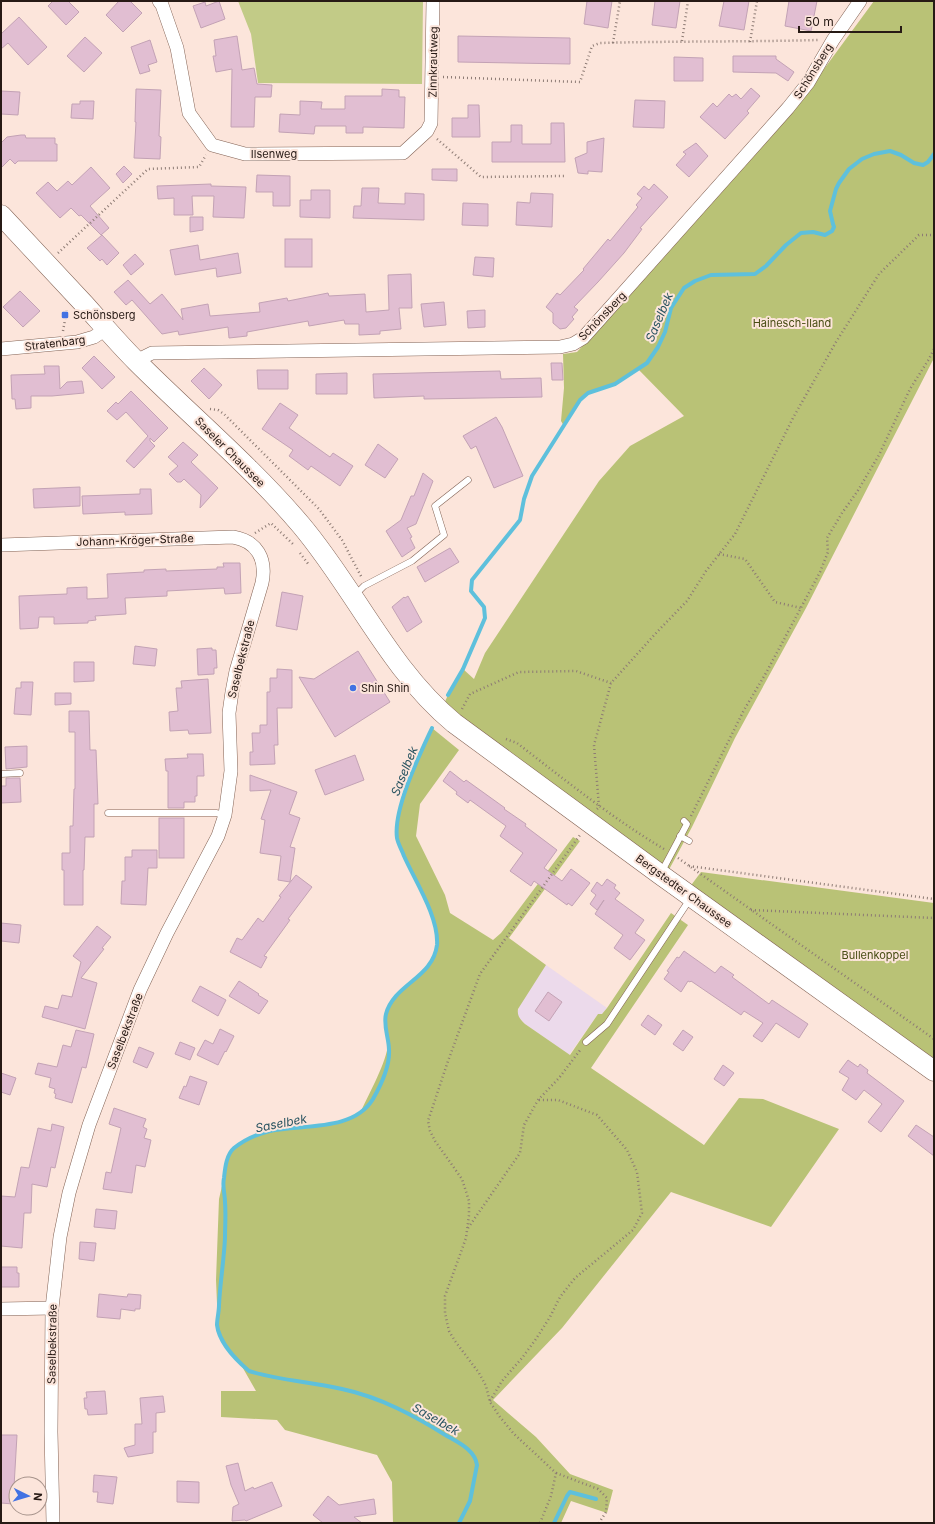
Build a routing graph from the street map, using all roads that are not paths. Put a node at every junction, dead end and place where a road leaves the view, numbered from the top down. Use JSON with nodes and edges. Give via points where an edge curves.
{"nodes":[{"id":1,"x":159,"y":1,"type":"edge"},
{"id":2,"x":433,"y":1,"type":"edge"},
{"id":3,"x":860,"y":1,"type":"edge"},
{"id":4,"x":429,"y":127,"type":"joint"},
{"id":5,"x":1,"y":215,"type":"edge"},
{"id":6,"x":106,"y":329,"type":"junction"},
{"id":7,"x":1,"y":349,"type":"edge"},
{"id":8,"x":136,"y":361,"type":"junction"},
{"id":9,"x":468,"y":480,"type":"dead end"},
{"id":10,"x":1,"y":545,"type":"edge"},
{"id":11,"x":260,"y":556,"type":"joint"},
{"id":12,"x":354,"y":596,"type":"junction"},
{"id":13,"x":437,"y":708,"type":"joint"},
{"id":14,"x":20,"y":773,"type":"dead end"},
{"id":15,"x":1,"y":774,"type":"edge"},
{"id":16,"x":108,"y":813,"type":"dead end"},
{"id":17,"x":225,"y":815,"type":"junction"},
{"id":18,"x":685,"y":822,"type":"road end"},
{"id":19,"x":680,"y":836,"type":"junction"},
{"id":20,"x":689,"y":841,"type":"dead end"},
{"id":21,"x":661,"y":874,"type":"junction"},
{"id":22,"x":692,"y":896,"type":"junction"},
{"id":23,"x":586,"y":1042,"type":"road end"},
{"id":24,"x":934,"y":1071,"type":"edge"},
{"id":25,"x":52,"y":1308,"type":"junction"},
{"id":26,"x":1,"y":1310,"type":"edge"},
{"id":27,"x":53,"y":1523,"type":"edge"}],
"edges":[{"from":1,"to":4,"type":"street","name":"Ilsenweg","via":[[177,48],[189,113],[212,144],[244,154],[403,153]]},
{"from":2,"to":4,"type":"street","name":"Zinnkrautweg","via":[[433,77]]},
{"from":3,"to":8,"type":"street","name":"Schönsberg","via":[[808,83],[788,108],[617,301],[583,338],[573,344],[560,347],[152,353]]},
{"from":5,"to":6,"type":"main road","name":"Saseler Chaussee"},
{"from":6,"to":7,"type":"street","name":"Stratenbarg","via":[[87,340]]},
{"from":6,"to":8,"type":"main road","name":"Saseler Chaussee"},
{"from":8,"to":12,"type":"main road","name":"Saseler Chaussee","via":[[236,456],[277,499],[308,533]]},
{"from":9,"to":12,"type":"lane","via":[[434,506],[444,534],[412,561],[364,586]]},
{"from":10,"to":11,"type":"street","name":"Johann-Kröger-Straße","via":[[227,537],[248,541]]},
{"from":11,"to":17,"type":"street","name":"Saselbekstraße","via":[[264,564],[264,574],[236,671],[229,713],[230,771]]},
{"from":12,"to":13,"type":"main road","name":"Saseler Chaussee","via":[[402,667]]},
{"from":13,"to":21,"type":"main road","name":"Bergstedter Chaussee"},
{"from":14,"to":15,"type":"lane"},
{"from":16,"to":17,"type":"lane"},
{"from":17,"to":25,"type":"street","name":"Saselbekstraße","via":[[218,836],[140,990],[89,1125],[69,1193],[60,1236]]},
{"from":18,"to":19,"type":"lane"},
{"from":19,"to":20,"type":"lane"},
{"from":19,"to":21,"type":"lane"},
{"from":21,"to":22,"type":"main road","name":"Bergstedter Chaussee"},
{"from":22,"to":23,"type":"lane","via":[[607,1024]]},
{"from":22,"to":24,"type":"main road","name":"Bergstedter Chaussee"},
{"from":25,"to":26,"type":"street"},
{"from":25,"to":27,"type":"street","name":"Saselbekstraße"}]}
